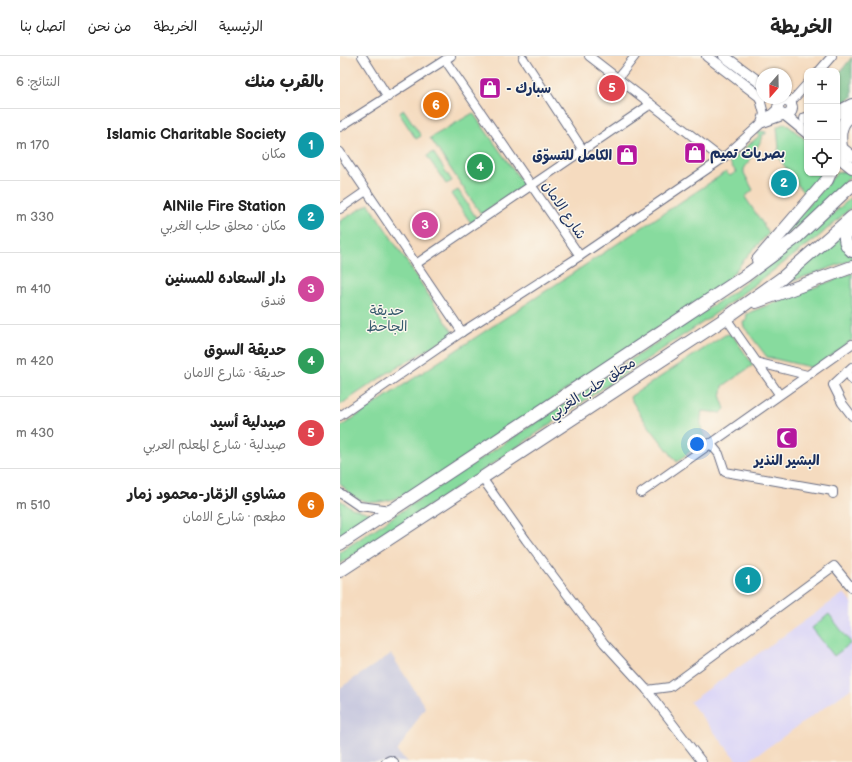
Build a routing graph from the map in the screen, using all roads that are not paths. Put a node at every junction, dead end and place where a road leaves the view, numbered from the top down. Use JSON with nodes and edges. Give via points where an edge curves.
{"nodes":[{"id":1,"x":362,"y":56,"type":"edge"},
{"id":2,"x":589,"y":56,"type":"edge"},
{"id":3,"x":635,"y":56,"type":"edge"},
{"id":4,"x":707,"y":56,"type":"edge"},
{"id":5,"x":724,"y":56,"type":"edge"},
{"id":6,"x":830,"y":57,"type":"edge"},
{"id":7,"x":448,"y":58,"type":"edge"},
{"id":8,"x":523,"y":58,"type":"dead end"},
{"id":9,"x":821,"y":68,"type":"edge"},
{"id":10,"x":618,"y":78,"type":"junction"},
{"id":11,"x":756,"y":80,"type":"edge"},
{"id":12,"x":804,"y":87,"type":"edge"},
{"id":13,"x":756,"y":93,"type":"edge"},
{"id":14,"x":388,"y":97,"type":"junction"},
{"id":15,"x":792,"y":98,"type":"edge"},
{"id":16,"x":651,"y":104,"type":"junction"},
{"id":17,"x":762,"y":104,"type":"edge"},
{"id":18,"x":770,"y":104,"type":"edge"},
{"id":19,"x":788,"y":104,"type":"edge"},
{"id":20,"x":789,"y":104,"type":"edge"},
{"id":21,"x":852,"y":105,"type":"edge"},
{"id":22,"x":781,"y":112,"type":"junction"},
{"id":23,"x":840,"y":112,"type":"edge"},
{"id":24,"x":852,"y":115,"type":"edge"},
{"id":25,"x":804,"y":116,"type":"edge"},
{"id":26,"x":760,"y":124,"type":"junction"},
{"id":27,"x":340,"y":127,"type":"edge"},
{"id":28,"x":804,"y":131,"type":"edge"},
{"id":29,"x":839,"y":140,"type":"edge"},
{"id":30,"x":583,"y":150,"type":"junction"},
{"id":31,"x":840,"y":150,"type":"edge"},
{"id":32,"x":340,"y":152,"type":"edge"},
{"id":33,"x":840,"y":152,"type":"edge"},
{"id":34,"x":852,"y":156,"type":"edge"},
{"id":35,"x":722,"y":159,"type":"junction"},
{"id":36,"x":852,"y":168,"type":"edge"},
{"id":37,"x":829,"y":176,"type":"edge"},
{"id":38,"x":532,"y":185,"type":"junction"},
{"id":39,"x":852,"y":185,"type":"edge"},
{"id":40,"x":366,"y":191,"type":"junction"},
{"id":41,"x":340,"y":209,"type":"edge"},
{"id":42,"x":851,"y":217,"type":"edge"},
{"id":43,"x":852,"y":251,"type":"edge"},
{"id":44,"x":580,"y":256,"type":"junction"},
{"id":45,"x":416,"y":264,"type":"junction"},
{"id":46,"x":852,"y":268,"type":"edge"},
{"id":47,"x":745,"y":276,"type":"junction"},
{"id":48,"x":742,"y":307,"type":"junction"},
{"id":49,"x":726,"y":318,"type":"junction"},
{"id":50,"x":462,"y":332,"type":"junction"},
{"id":51,"x":852,"y":344,"type":"edge"},
{"id":52,"x":756,"y":362,"type":"junction"},
{"id":53,"x":849,"y":369,"type":"edge"},
{"id":54,"x":807,"y":375,"type":"junction"},
{"id":55,"x":852,"y":380,"type":"edge"},
{"id":56,"x":779,"y":394,"type":"junction"},
{"id":57,"x":340,"y":416,"type":"edge"},
{"id":58,"x":852,"y":416,"type":"edge"},
{"id":59,"x":710,"y":443,"type":"junction"},
{"id":60,"x":482,"y":478,"type":"junction"},
{"id":61,"x":340,"y":493,"type":"edge"},
{"id":62,"x":641,"y":493,"type":"dead end"},
{"id":63,"x":833,"y":494,"type":"dead end"},
{"id":64,"x":392,"y":510,"type":"junction"},
{"id":65,"x":340,"y":544,"type":"edge"},
{"id":66,"x":340,"y":571,"type":"edge"},
{"id":67,"x":852,"y":588,"type":"edge"},
{"id":68,"x":647,"y":690,"type":"junction"},
{"id":69,"x":386,"y":762,"type":"edge"},
{"id":70,"x":394,"y":762,"type":"edge"},
{"id":71,"x":702,"y":762,"type":"edge"}],
"edges":[{"from":1,"to":14,"type":"street"},
{"from":2,"to":10,"type":"street"},
{"from":3,"to":10,"type":"street"},
{"from":4,"to":13,"type":"main road"},
{"from":5,"to":11,"type":"main road"},
{"from":6,"to":9,"type":"street"},
{"from":7,"to":14,"type":"street"},
{"from":7,"to":38,"type":"street","name":"شارع الامان"},
{"from":8,"to":30,"type":"street"},
{"from":10,"to":16,"type":"street"},
{"from":12,"to":15,"type":"street"},
{"from":14,"to":27,"type":"street"},
{"from":16,"to":30,"type":"street"},
{"from":16,"to":35,"type":"street"},
{"from":17,"to":26,"type":"street","via":[[764,114]]},
{"from":18,"to":22,"type":"main road"},
{"from":19,"to":22,"type":"main road","via":[[790,113]]},
{"from":20,"to":25,"type":"main road"},
{"from":21,"to":23,"type":"highway"},
{"from":22,"to":26,"type":"street"},
{"from":22,"to":28,"type":"main road"},
{"from":24,"to":29,"type":"highway","via":[[843,123]]},
{"from":26,"to":35,"type":"street"},
{"from":30,"to":38,"type":"street"},
{"from":31,"to":34,"type":"main road"},
{"from":32,"to":40,"type":"street"},
{"from":33,"to":36,"type":"main road"},
{"from":35,"to":44,"type":"street"},
{"from":37,"to":47,"type":"highway"},
{"from":38,"to":44,"type":"street","name":"شارع الامان"},
{"from":38,"to":45,"type":"street"},
{"from":39,"to":47,"type":"highway","name":"محلق حلب الغربي","via":[[796,238]]},
{"from":40,"to":41,"type":"street"},
{"from":40,"to":45,"type":"street"},
{"from":42,"to":43,"type":"highway","via":[[844,238]]},
{"from":42,"to":48,"type":"highway","name":"محلق حلب الغربي","via":[[782,278]]},
{"from":44,"to":50,"type":"street"},
{"from":45,"to":50,"type":"street"},
{"from":46,"to":48,"type":"highway"},
{"from":47,"to":64,"type":"highway","name":"محلق حلب الغربي"},
{"from":48,"to":49,"type":"highway","name":"محلق حلب الغربي"},
{"from":49,"to":52,"type":"street"},
{"from":49,"to":60,"type":"highway","name":"محلق حلب الغربي"},
{"from":50,"to":57,"type":"street"},
{"from":51,"to":54,"type":"street"},
{"from":52,"to":54,"type":"street"},
{"from":52,"to":56,"type":"street"},
{"from":53,"to":55,"type":"street"},
{"from":53,"to":58,"type":"street","via":[[832,385]]},
{"from":54,"to":56,"type":"street"},
{"from":56,"to":59,"type":"street"},
{"from":59,"to":62,"type":"street"},
{"from":59,"to":63,"type":"street","via":[[719,454],[725,472],[834,491]]},
{"from":60,"to":66,"type":"highway","name":"محلق حلب الغربي"},
{"from":60,"to":68,"type":"street","via":[[604,643]]},
{"from":61,"to":64,"type":"street","via":[[359,506]]},
{"from":64,"to":65,"type":"highway","name":"محلق حلب الغربي"},
{"from":67,"to":68,"type":"street","via":[[834,566],[670,687]]},
{"from":68,"to":71,"type":"street"},
{"from":69,"to":70,"type":"street"}]}
